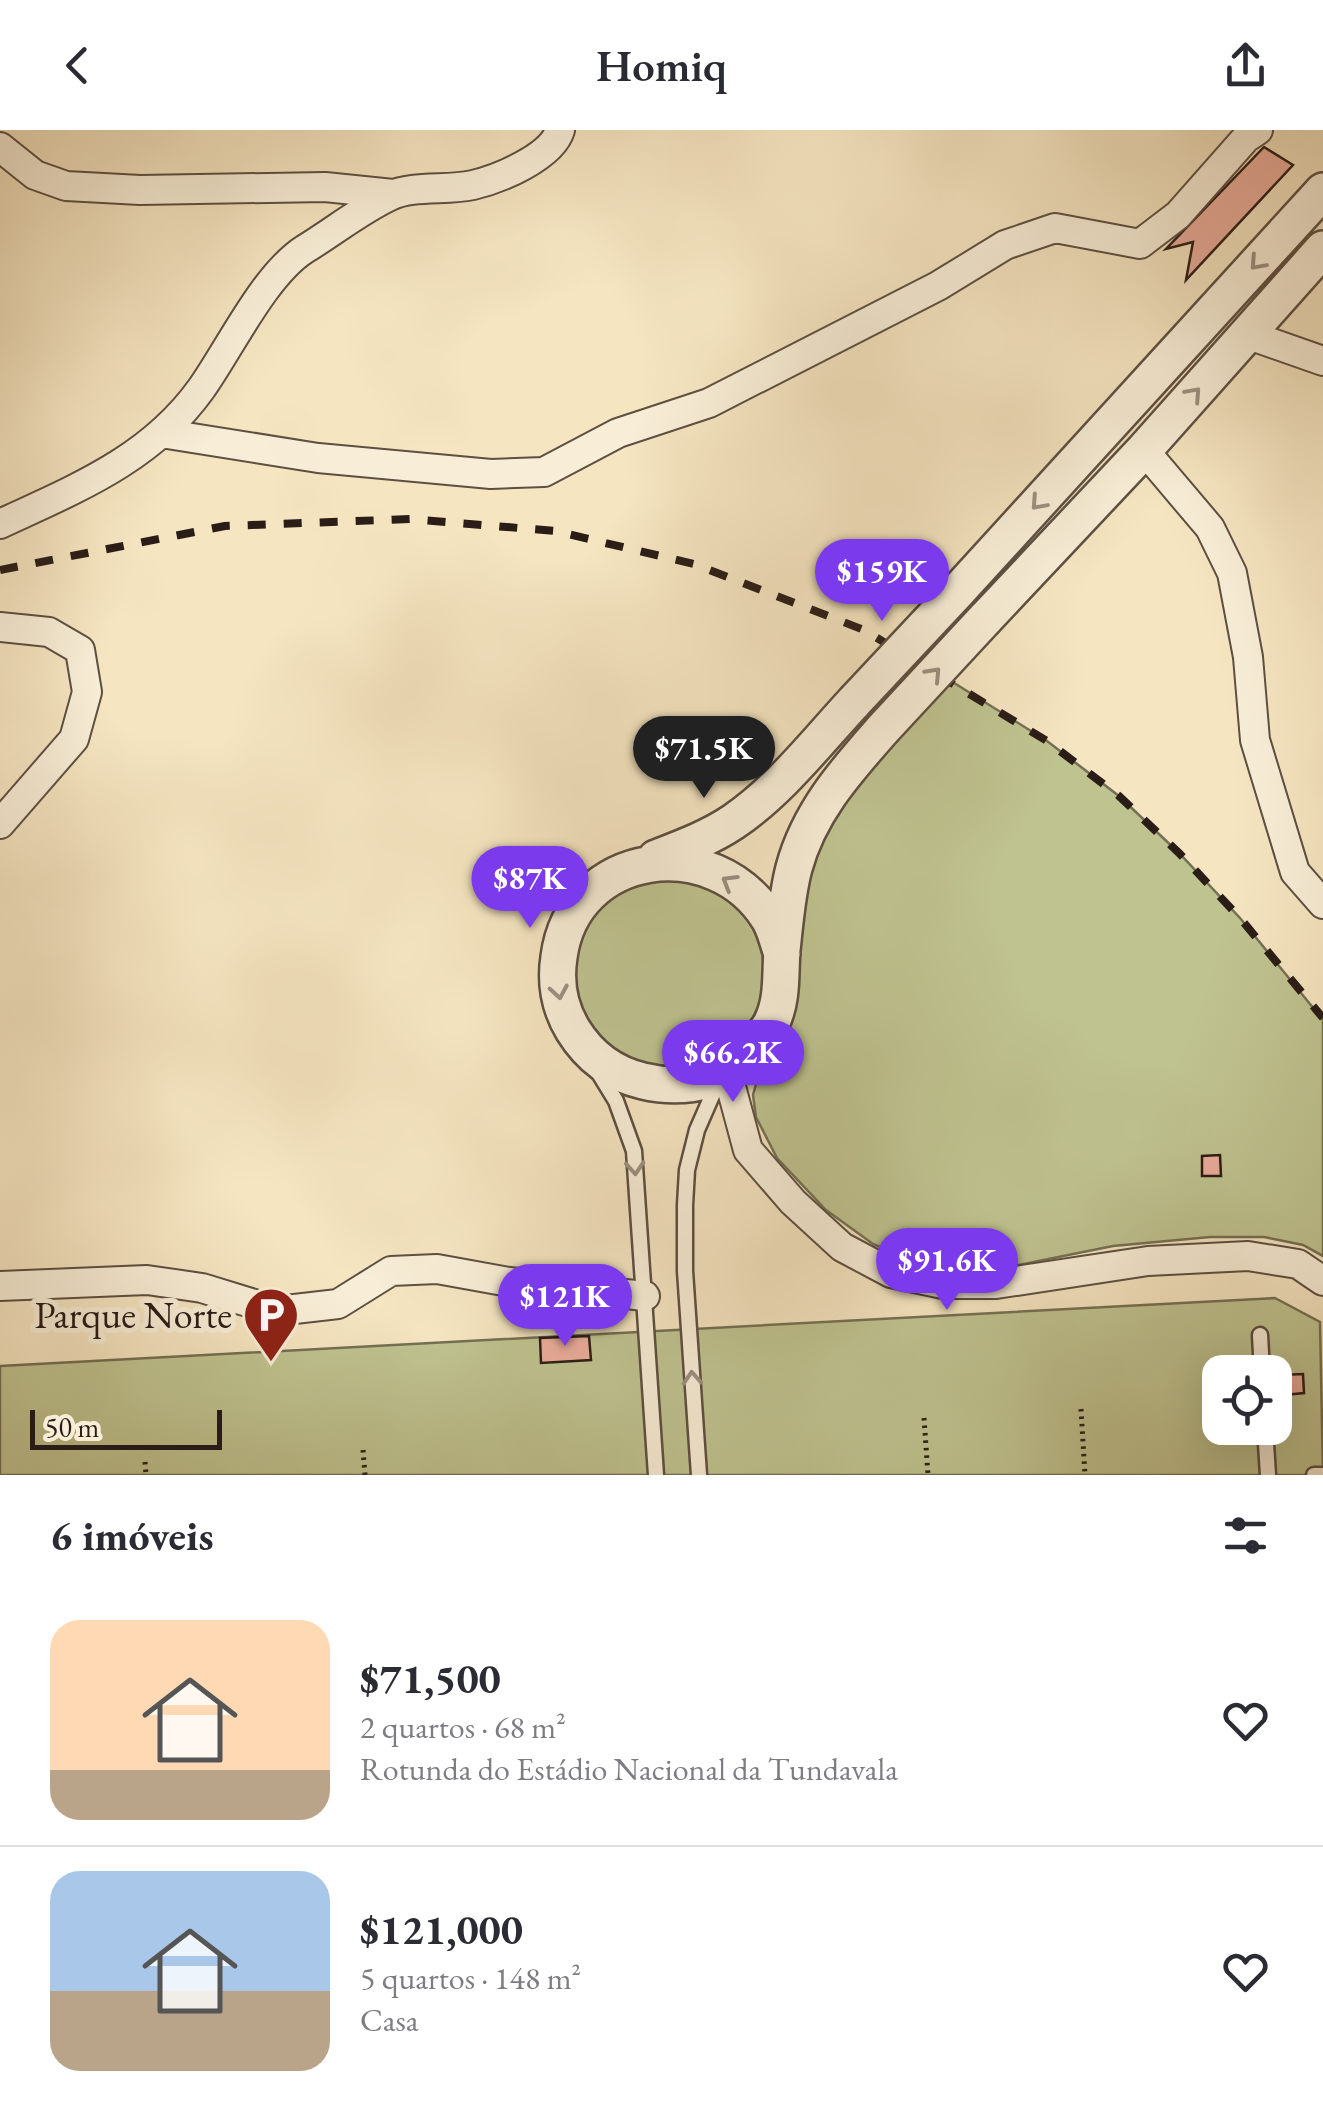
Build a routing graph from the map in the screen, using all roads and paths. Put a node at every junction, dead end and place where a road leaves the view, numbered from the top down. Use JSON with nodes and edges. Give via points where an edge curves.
{"nodes":[{"id":1,"x":560,"y":130,"type":"edge"},
{"id":2,"x":1258,"y":130,"type":"edge"},
{"id":3,"x":0,"y":148,"type":"edge"},
{"id":4,"x":1323,"y":191,"type":"edge"},
{"id":5,"x":393,"y":194,"type":"junction"},
{"id":6,"x":1323,"y":249,"type":"edge"},
{"id":7,"x":1246,"y":334,"type":"junction"},
{"id":8,"x":1323,"y":361,"type":"edge"},
{"id":9,"x":161,"y":433,"type":"junction"},
{"id":10,"x":1144,"y":450,"type":"junction"},
{"id":11,"x":0,"y":524,"type":"edge"},
{"id":12,"x":0,"y":627,"type":"edge"},
{"id":13,"x":0,"y":824,"type":"edge"},
{"id":14,"x":641,"y":864,"type":"junction"},
{"id":15,"x":1309,"y":873,"type":"edge"},
{"id":16,"x":1323,"y":904,"type":"edge"},
{"id":17,"x":782,"y":954,"type":"junction"},
{"id":18,"x":584,"y":1048,"type":"junction"},
{"id":19,"x":724,"y":1074,"type":"junction"},
{"id":20,"x":1323,"y":1281,"type":"edge"},
{"id":21,"x":0,"y":1286,"type":"edge"},
{"id":22,"x":644,"y":1296,"type":"junction"},
{"id":23,"x":1260,"y":1335,"type":"dead end"},
{"id":24,"x":1261,"y":1355,"type":"edge"},
{"id":25,"x":1081,"y":1409,"type":"dead end"},
{"id":26,"x":924,"y":1418,"type":"dead end"},
{"id":27,"x":1266,"y":1445,"type":"edge"},
{"id":28,"x":363,"y":1450,"type":"dead end"},
{"id":29,"x":145,"y":1462,"type":"dead end"},
{"id":30,"x":1323,"y":1474,"type":"edge"},
{"id":31,"x":146,"y":1475,"type":"edge"},
{"id":32,"x":364,"y":1475,"type":"edge"},
{"id":33,"x":656,"y":1475,"type":"edge"},
{"id":34,"x":699,"y":1475,"type":"edge"},
{"id":35,"x":928,"y":1475,"type":"edge"},
{"id":36,"x":1085,"y":1475,"type":"edge"},
{"id":37,"x":1268,"y":1475,"type":"edge"},
{"id":38,"x":1314,"y":1475,"type":"edge"}],
"edges":[{"from":1,"to":5,"type":"street","via":[[534,160],[474,185]]},
{"from":2,"to":9,"type":"street","via":[[1140,244],[1055,228],[1005,245],[709,403],[618,434],[544,472],[491,474],[318,458]]},
{"from":3,"to":5,"type":"street","via":[[35,175],[66,186],[325,187]]},
{"from":4,"to":14,"type":"street","one_way":true,"bridge":true,"via":[[761,801],[695,843]]},
{"from":5,"to":9,"type":"street","via":[[298,254],[253,307],[199,392]]},
{"from":6,"to":7,"type":"street"},
{"from":7,"to":8,"type":"street"},
{"from":10,"to":7,"type":"street","one_way":true},
{"from":9,"to":11,"type":"street","via":[[111,472]]},
{"from":10,"to":15,"type":"street","via":[[1210,528],[1232,573],[1255,740]]},
{"from":17,"to":10,"type":"street","one_way":true,"bridge":true,"via":[[794,865],[834,784]]},
{"from":12,"to":13,"type":"street","via":[[48,632],[80,650],[87,692],[74,739]]},
{"from":17,"to":14,"type":"street","one_way":true,"via":[[769,919],[736,882],[690,862]]},
{"from":14,"to":18,"type":"street","one_way":true,"via":[[606,880],[578,906],[561,940],[556,978],[564,1016]]},
{"from":15,"to":16,"type":"street"},
{"from":17,"to":19,"type":"street","via":[[782,991],[770,1026]]},
{"from":18,"to":19,"type":"street","via":[[620,1076],[664,1086]]},
{"from":18,"to":22,"type":"lane","one_way":true,"via":[[616,1102],[634,1151]]},
{"from":19,"to":20,"type":"street","via":[[748,1150],[842,1247],[891,1273],[943,1284],[996,1284],[1148,1261],[1248,1256],[1298,1264]]},
{"from":34,"to":19,"type":"lane","one_way":true,"via":[[685,1271],[687,1170],[697,1130]]},
{"from":21,"to":22,"type":"street","via":[[147,1280],[277,1311],[338,1304],[391,1271],[437,1269]]},
{"from":22,"to":33,"type":"lane"},
{"from":23,"to":24,"type":"lane"},
{"from":25,"to":36,"type":"path"},
{"from":26,"to":35,"type":"path"},
{"from":27,"to":37,"type":"lane"},
{"from":28,"to":32,"type":"path"},
{"from":29,"to":31,"type":"path"},
{"from":30,"to":38,"type":"lane"}]}
